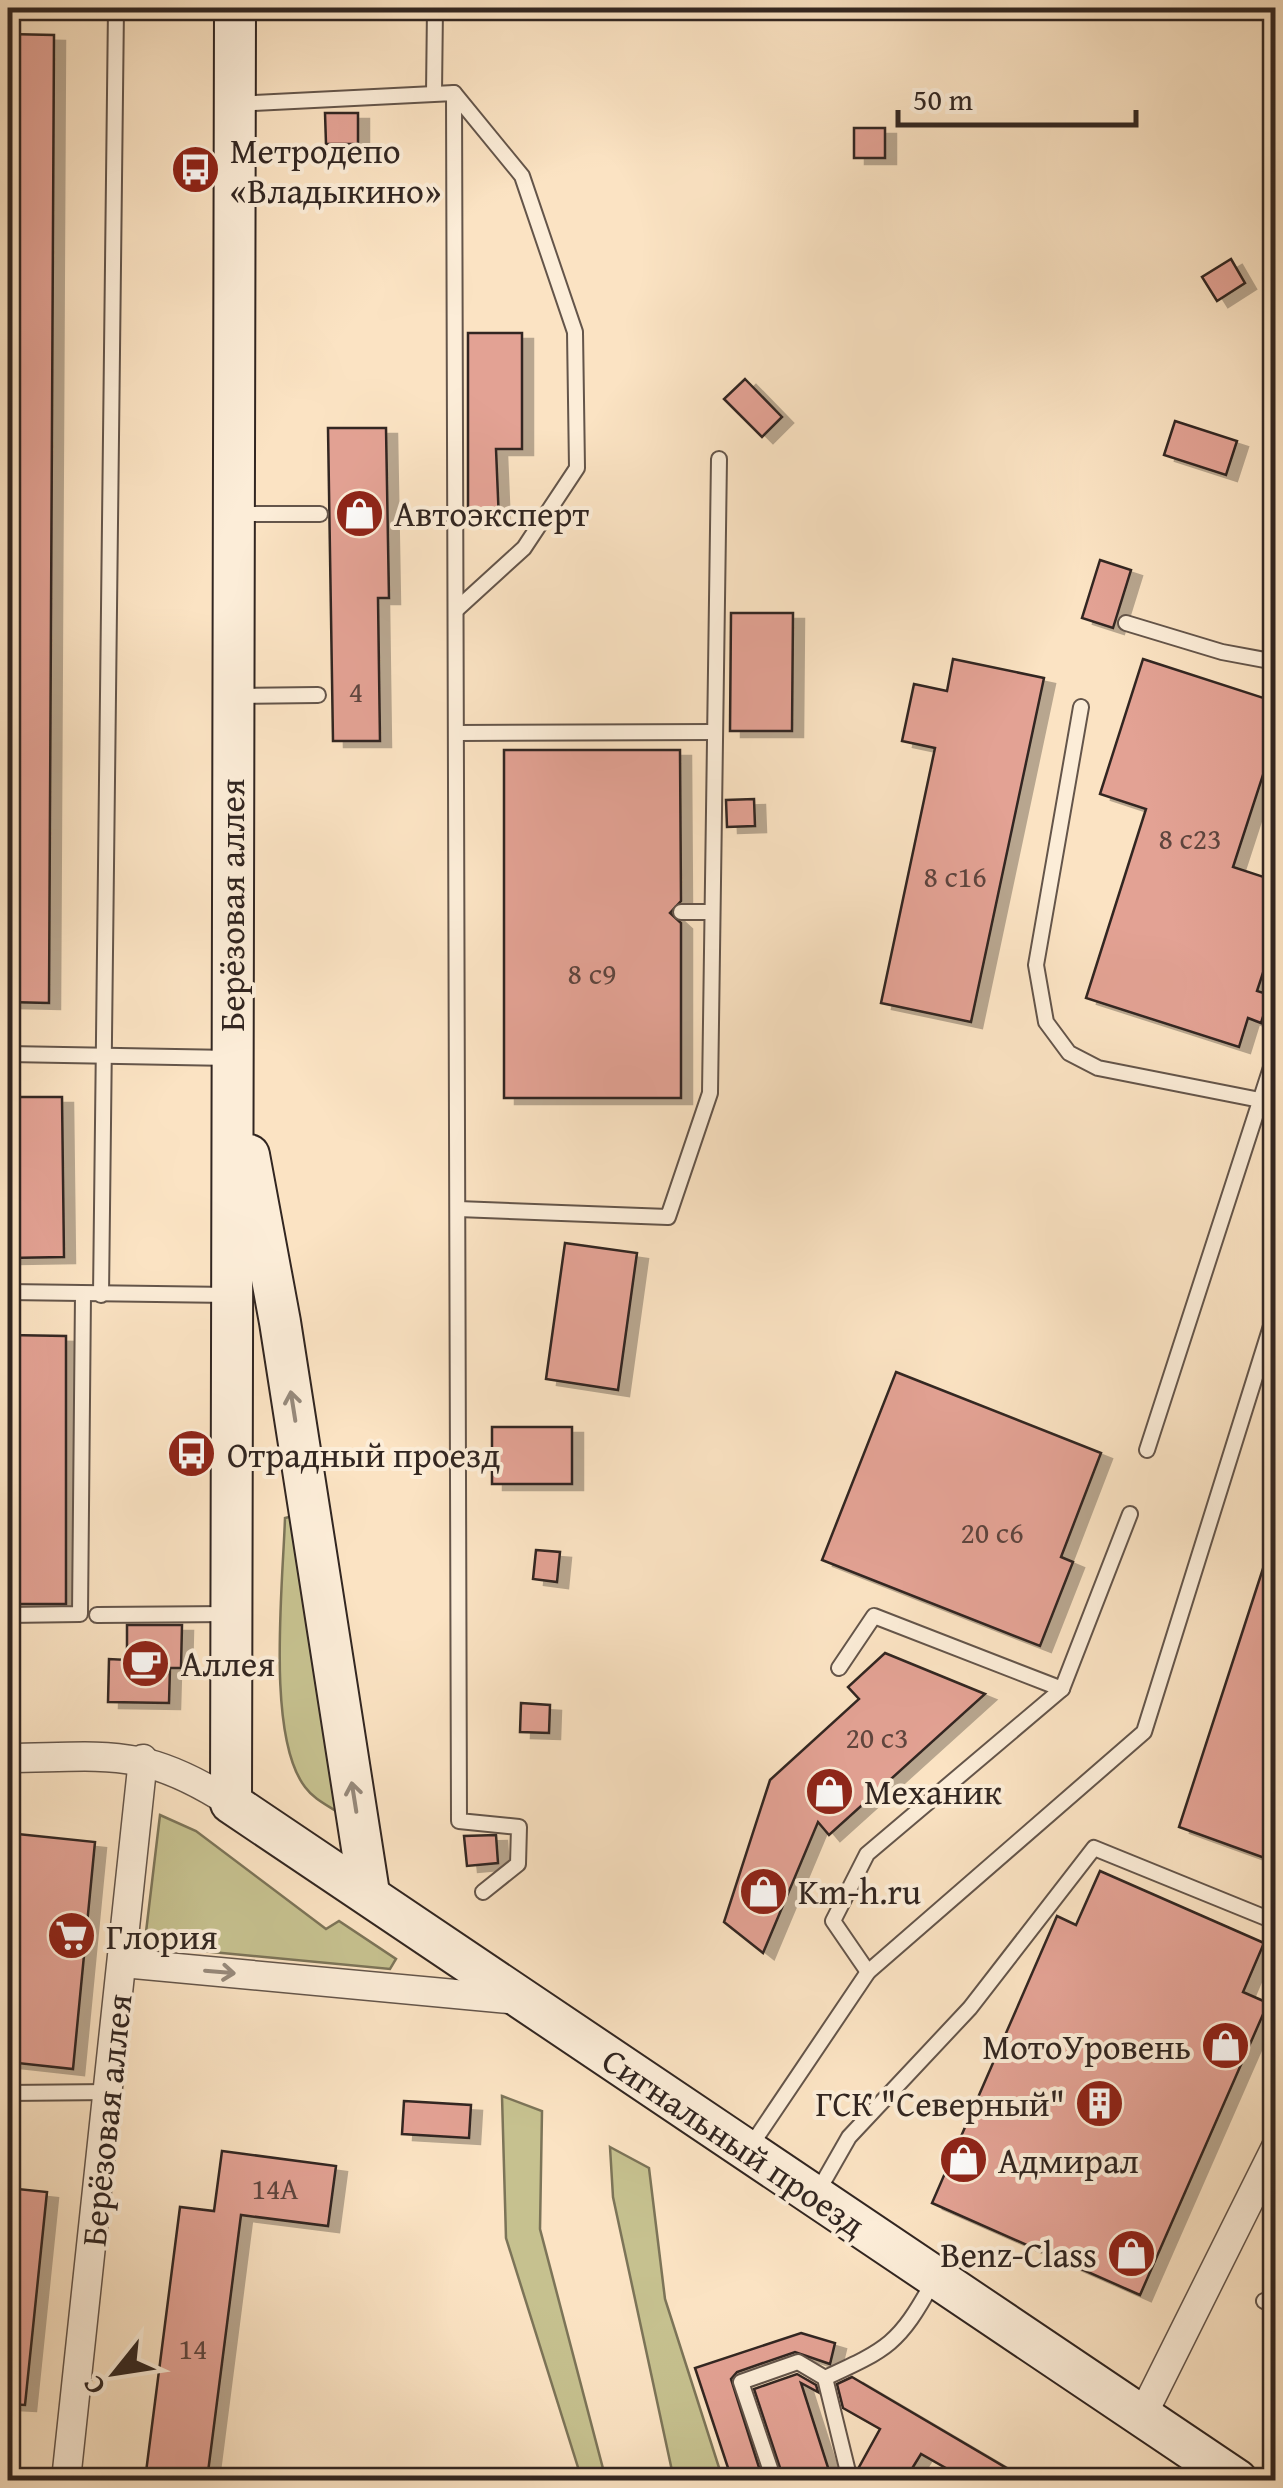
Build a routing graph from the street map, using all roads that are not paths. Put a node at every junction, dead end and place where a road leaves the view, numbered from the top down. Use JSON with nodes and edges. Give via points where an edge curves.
{"nodes":[{"id":1,"x":8,"y":8,"type":"edge"},
{"id":2,"x":21,"y":8,"type":"edge"},
{"id":3,"x":116,"y":8,"type":"edge"},
{"id":4,"x":235,"y":8,"type":"edge"},
{"id":5,"x":435,"y":8,"type":"edge"},
{"id":6,"x":454,"y":92,"type":"junction"},
{"id":7,"x":434,"y":93,"type":"junction"},
{"id":8,"x":235,"y":104,"type":"junction"},
{"id":9,"x":719,"y":459,"type":"dead end"},
{"id":10,"x":233,"y":514,"type":"junction"},
{"id":11,"x":320,"y":514,"type":"dead end"},
{"id":12,"x":456,"y":610,"type":"junction"},
{"id":13,"x":1126,"y":623,"type":"dead end"},
{"id":14,"x":1276,"y":662,"type":"edge"},
{"id":15,"x":318,"y":694,"type":"dead end"},
{"id":16,"x":232,"y":696,"type":"junction"},
{"id":17,"x":1082,"y":707,"type":"dead end"},
{"id":18,"x":715,"y":732,"type":"junction"},
{"id":19,"x":456,"y":733,"type":"junction"},
{"id":20,"x":681,"y":912,"type":"dead end"},
{"id":21,"x":712,"y":912,"type":"junction"},
{"id":22,"x":1276,"y":1052,"type":"edge"},
{"id":23,"x":8,"y":1054,"type":"edge"},
{"id":24,"x":104,"y":1056,"type":"junction"},
{"id":25,"x":230,"y":1058,"type":"junction"},
{"id":26,"x":1260,"y":1100,"type":"junction"},
{"id":27,"x":458,"y":1209,"type":"junction"},
{"id":28,"x":8,"y":1292,"type":"edge"},
{"id":29,"x":83,"y":1294,"type":"junction"},
{"id":30,"x":101,"y":1295,"type":"junction"},
{"id":31,"x":231,"y":1295,"type":"junction"},
{"id":32,"x":1276,"y":1310,"type":"edge"},
{"id":33,"x":1147,"y":1450,"type":"dead end"},
{"id":34,"x":1130,"y":1514,"type":"dead end"},
{"id":35,"x":231,"y":1614,"type":"junction"},
{"id":36,"x":8,"y":1615,"type":"edge"},
{"id":37,"x":97,"y":1615,"type":"dead end"},
{"id":38,"x":839,"y":1668,"type":"dead end"},
{"id":39,"x":1062,"y":1689,"type":"junction"},
{"id":40,"x":8,"y":1758,"type":"edge"},
{"id":41,"x":143,"y":1759,"type":"junction"},
{"id":42,"x":231,"y":1804,"type":"junction"},
{"id":43,"x":483,"y":1892,"type":"dead end"},
{"id":44,"x":369,"y":1893,"type":"junction"},
{"id":45,"x":1276,"y":1922,"type":"edge"},
{"id":46,"x":123,"y":1963,"type":"junction"},
{"id":47,"x":868,"y":1972,"type":"junction"},
{"id":48,"x":519,"y":2000,"type":"junction"},
{"id":49,"x":110,"y":2092,"type":"junction"},
{"id":50,"x":8,"y":2093,"type":"edge"},
{"id":51,"x":1276,"y":2147,"type":"edge"},
{"id":52,"x":748,"y":2150,"type":"junction"},
{"id":53,"x":816,"y":2196,"type":"junction"},
{"id":54,"x":936,"y":2278,"type":"junction"},
{"id":55,"x":825,"y":2378,"type":"junction"},
{"id":56,"x":1142,"y":2416,"type":"junction"},
{"id":57,"x":66,"y":2480,"type":"edge"},
{"id":58,"x":774,"y":2480,"type":"edge"},
{"id":59,"x":850,"y":2480,"type":"edge"},
{"id":60,"x":1238,"y":2480,"type":"edge"}],
"edges":[{"from":1,"to":2,"type":"lane"},
{"from":3,"to":24,"type":"lane"},
{"from":4,"to":8,"type":"main road","name":"Берёзовая аллея"},
{"from":5,"to":7,"type":"lane"},
{"from":6,"to":7,"type":"lane"},
{"from":6,"to":12,"type":"lane"},
{"from":6,"to":12,"type":"lane","via":[[522,176],[576,332],[578,468],[524,548]]},
{"from":7,"to":8,"type":"lane"},
{"from":8,"to":10,"type":"main road","name":"Берёзовая аллея"},
{"from":9,"to":18,"type":"lane"},
{"from":10,"to":11,"type":"lane"},
{"from":10,"to":16,"type":"main road","name":"Берёзовая аллея"},
{"from":12,"to":19,"type":"lane"},
{"from":13,"to":14,"type":"lane"},
{"from":15,"to":16,"type":"lane"},
{"from":16,"to":25,"type":"main road","name":"Берёзовая аллея"},
{"from":17,"to":26,"type":"lane","via":[[1036,964],[1046,1022],[1069,1053],[1098,1068]]},
{"from":18,"to":19,"type":"lane"},
{"from":18,"to":21,"type":"lane"},
{"from":19,"to":27,"type":"lane"},
{"from":20,"to":21,"type":"lane"},
{"from":21,"to":27,"type":"lane","via":[[710,1092],[668,1217]]},
{"from":22,"to":26,"type":"lane"},
{"from":23,"to":24,"type":"lane"},
{"from":24,"to":25,"type":"lane"},
{"from":24,"to":30,"type":"lane"},
{"from":25,"to":31,"type":"main road","name":"Берёзовая аллея"},
{"from":44,"to":25,"type":"main road","one_way":true,"via":[[280,1322]]},
{"from":26,"to":33,"type":"lane"},
{"from":27,"to":43,"type":"lane","via":[[460,1820],[519,1827],[518,1864]]},
{"from":28,"to":29,"type":"lane"},
{"from":29,"to":30,"type":"lane"},
{"from":29,"to":36,"type":"lane","via":[[80,1614]]},
{"from":30,"to":31,"type":"lane"},
{"from":31,"to":35,"type":"main road","name":"Берёзовая аллея"},
{"from":32,"to":47,"type":"lane","via":[[1144,1732]]},
{"from":34,"to":39,"type":"lane"},
{"from":35,"to":37,"type":"lane"},
{"from":35,"to":42,"type":"main road","name":"Берёзовая аллея"},
{"from":38,"to":39,"type":"lane","via":[[874,1616]]},
{"from":39,"to":47,"type":"lane","via":[[867,1854],[833,1921]]},
{"from":40,"to":41,"type":"street"},
{"from":41,"to":42,"type":"street","via":[[168,1766]]},
{"from":41,"to":46,"type":"street","name":"Берёзовая аллея"},
{"from":42,"to":44,"type":"main road","name":"Сигнальный проезд"},
{"from":44,"to":48,"type":"main road","name":"Сигнальный проезд"},
{"from":45,"to":53,"type":"lane","via":[[1094,1848],[970,2008],[849,2137]]},
{"from":46,"to":48,"type":"street","one_way":true},
{"from":46,"to":49,"type":"street","name":"Берёзовая аллея"},
{"from":47,"to":52,"type":"lane"},
{"from":48,"to":52,"type":"main road","name":"Сигнальный проезд"},
{"from":49,"to":50,"type":"lane"},
{"from":49,"to":57,"type":"street","name":"Берёзовая аллея"},
{"from":51,"to":56,"type":"street"},
{"from":52,"to":53,"type":"main road","name":"Сигнальный проезд"},
{"from":53,"to":54,"type":"main road","name":"Сигнальный проезд"},
{"from":54,"to":55,"type":"lane","via":[[893,2344]]},
{"from":54,"to":56,"type":"main road","name":"Сигнальный проезд"},
{"from":55,"to":58,"type":"lane","via":[[798,2362],[741,2382]]},
{"from":55,"to":59,"type":"lane"},
{"from":56,"to":60,"type":"main road","name":"Сигнальный проезд"}]}
